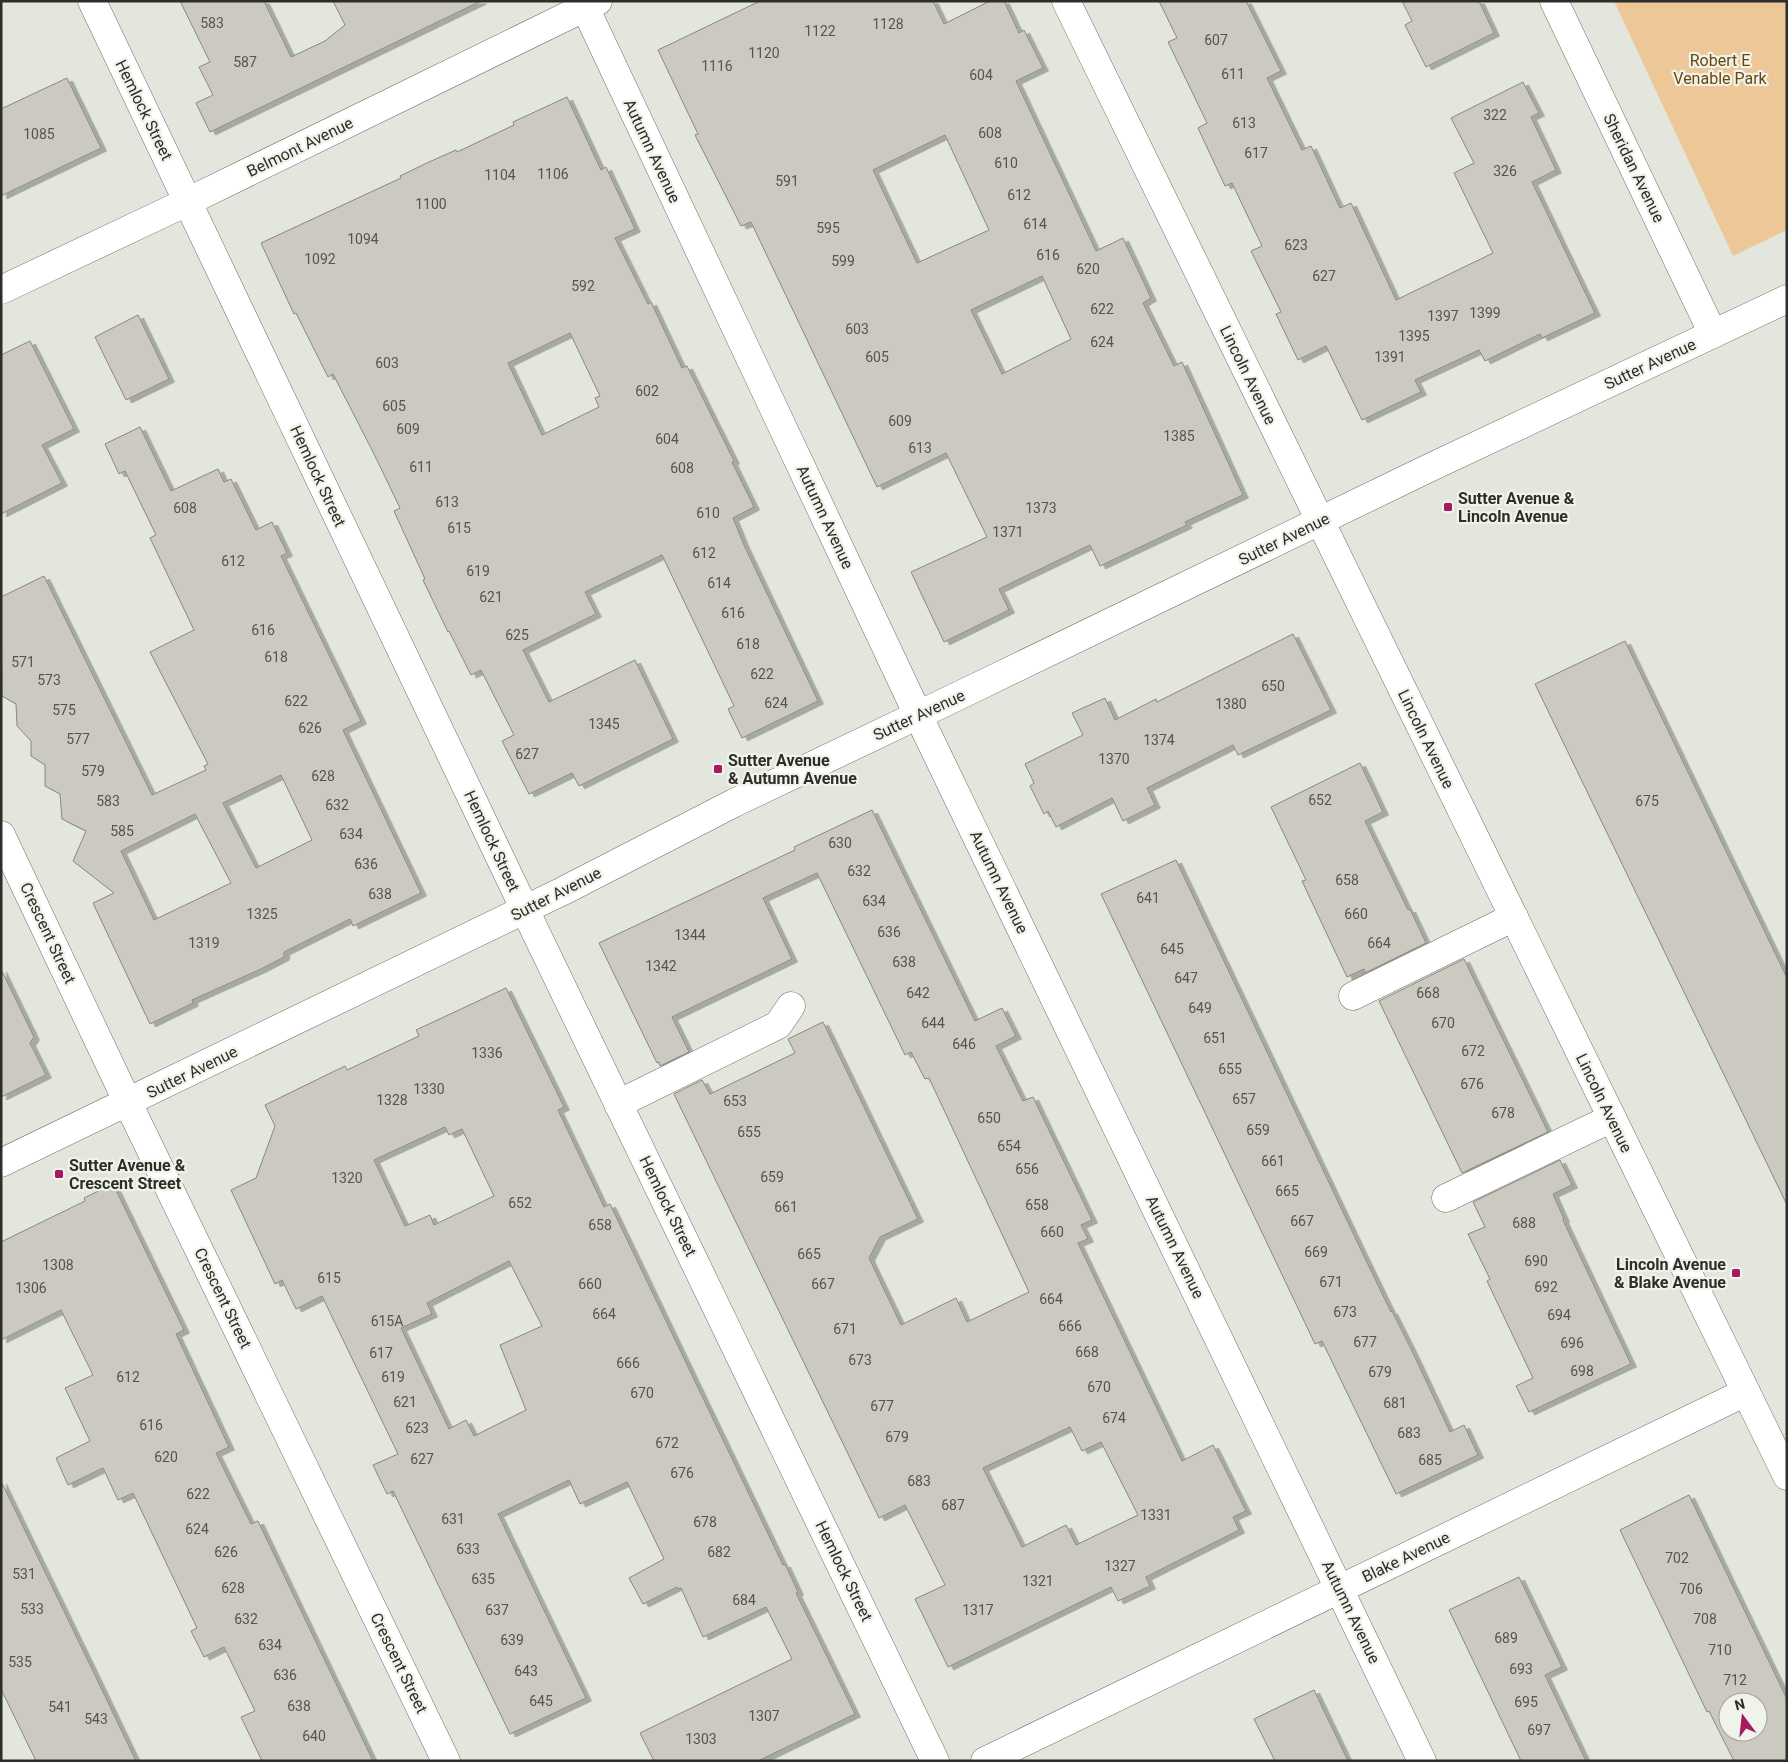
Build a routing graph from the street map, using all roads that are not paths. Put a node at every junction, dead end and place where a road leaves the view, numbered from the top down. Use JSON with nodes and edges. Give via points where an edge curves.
{"nodes":[{"id":1,"x":92,"y":1,"type":"edge"},
{"id":2,"x":1066,"y":1,"type":"edge"},
{"id":3,"x":1554,"y":1,"type":"edge"},
{"id":4,"x":588,"y":3,"type":"edge"},
{"id":5,"x":188,"y":202,"type":"junction"},
{"id":6,"x":1,"y":290,"type":"edge"},
{"id":7,"x":1787,"y":299,"type":"edge"},
{"id":8,"x":1713,"y":334,"type":"junction"},
{"id":9,"x":1320,"y":522,"type":"junction"},
{"id":10,"x":918,"y":715,"type":"junction"},
{"id":11,"x":1,"y":835,"type":"edge"},
{"id":12,"x":525,"y":910,"type":"junction"},
{"id":13,"x":1514,"y":917,"type":"junction"},
{"id":14,"x":1354,"y":996,"type":"dead end"},
{"id":15,"x":791,"y":1006,"type":"dead end"},
{"id":16,"x":128,"y":1103,"type":"junction"},
{"id":17,"x":618,"y":1104,"type":"junction"},
{"id":18,"x":1612,"y":1118,"type":"junction"},
{"id":19,"x":1,"y":1163,"type":"edge"},
{"id":20,"x":1446,"y":1198,"type":"dead end"},
{"id":21,"x":1746,"y":1392,"type":"junction"},
{"id":22,"x":1787,"y":1476,"type":"edge"},
{"id":23,"x":1340,"y":1590,"type":"junction"},
{"id":24,"x":446,"y":1761,"type":"edge"},
{"id":25,"x":935,"y":1761,"type":"edge"},
{"id":26,"x":985,"y":1761,"type":"edge"},
{"id":27,"x":1422,"y":1761,"type":"edge"}],
"edges":[{"from":1,"to":5,"type":"street","name":"Hemlock Street"},
{"from":2,"to":9,"type":"street","name":"Lincoln Avenue"},
{"from":3,"to":8,"type":"street","name":"Sheridan Avenue"},
{"from":4,"to":5,"type":"street","name":"Belmont Avenue"},
{"from":4,"to":10,"type":"street","name":"Autumn Avenue"},
{"from":5,"to":6,"type":"street","name":"Belmont Avenue"},
{"from":5,"to":12,"type":"street","name":"Hemlock Street"},
{"from":7,"to":8,"type":"street","name":"Sutter Avenue"},
{"from":8,"to":9,"type":"street","name":"Sutter Avenue"},
{"from":9,"to":10,"type":"street","name":"Sutter Avenue"},
{"from":9,"to":13,"type":"street","name":"Lincoln Avenue"},
{"from":10,"to":12,"type":"street","name":"Sutter Avenue","via":[[734,803]]},
{"from":10,"to":23,"type":"street","name":"Autumn Avenue"},
{"from":11,"to":16,"type":"street","name":"Crescent Street"},
{"from":12,"to":16,"type":"street","name":"Sutter Avenue"},
{"from":12,"to":17,"type":"street","name":"Hemlock Street"},
{"from":13,"to":14,"type":"street"},
{"from":13,"to":18,"type":"street","name":"Lincoln Avenue"},
{"from":15,"to":17,"type":"street","via":[[778,1025]]},
{"from":16,"to":19,"type":"street","name":"Sutter Avenue"},
{"from":16,"to":24,"type":"street","name":"Crescent Street"},
{"from":17,"to":25,"type":"street","name":"Hemlock Street"},
{"from":18,"to":20,"type":"street"},
{"from":18,"to":21,"type":"street","name":"Lincoln Avenue"},
{"from":21,"to":22,"type":"street","name":"Lincoln Avenue"},
{"from":21,"to":23,"type":"street","name":"Blake Avenue"},
{"from":23,"to":26,"type":"street","name":"Blake Avenue"},
{"from":23,"to":27,"type":"street","name":"Autumn Avenue"}]}
